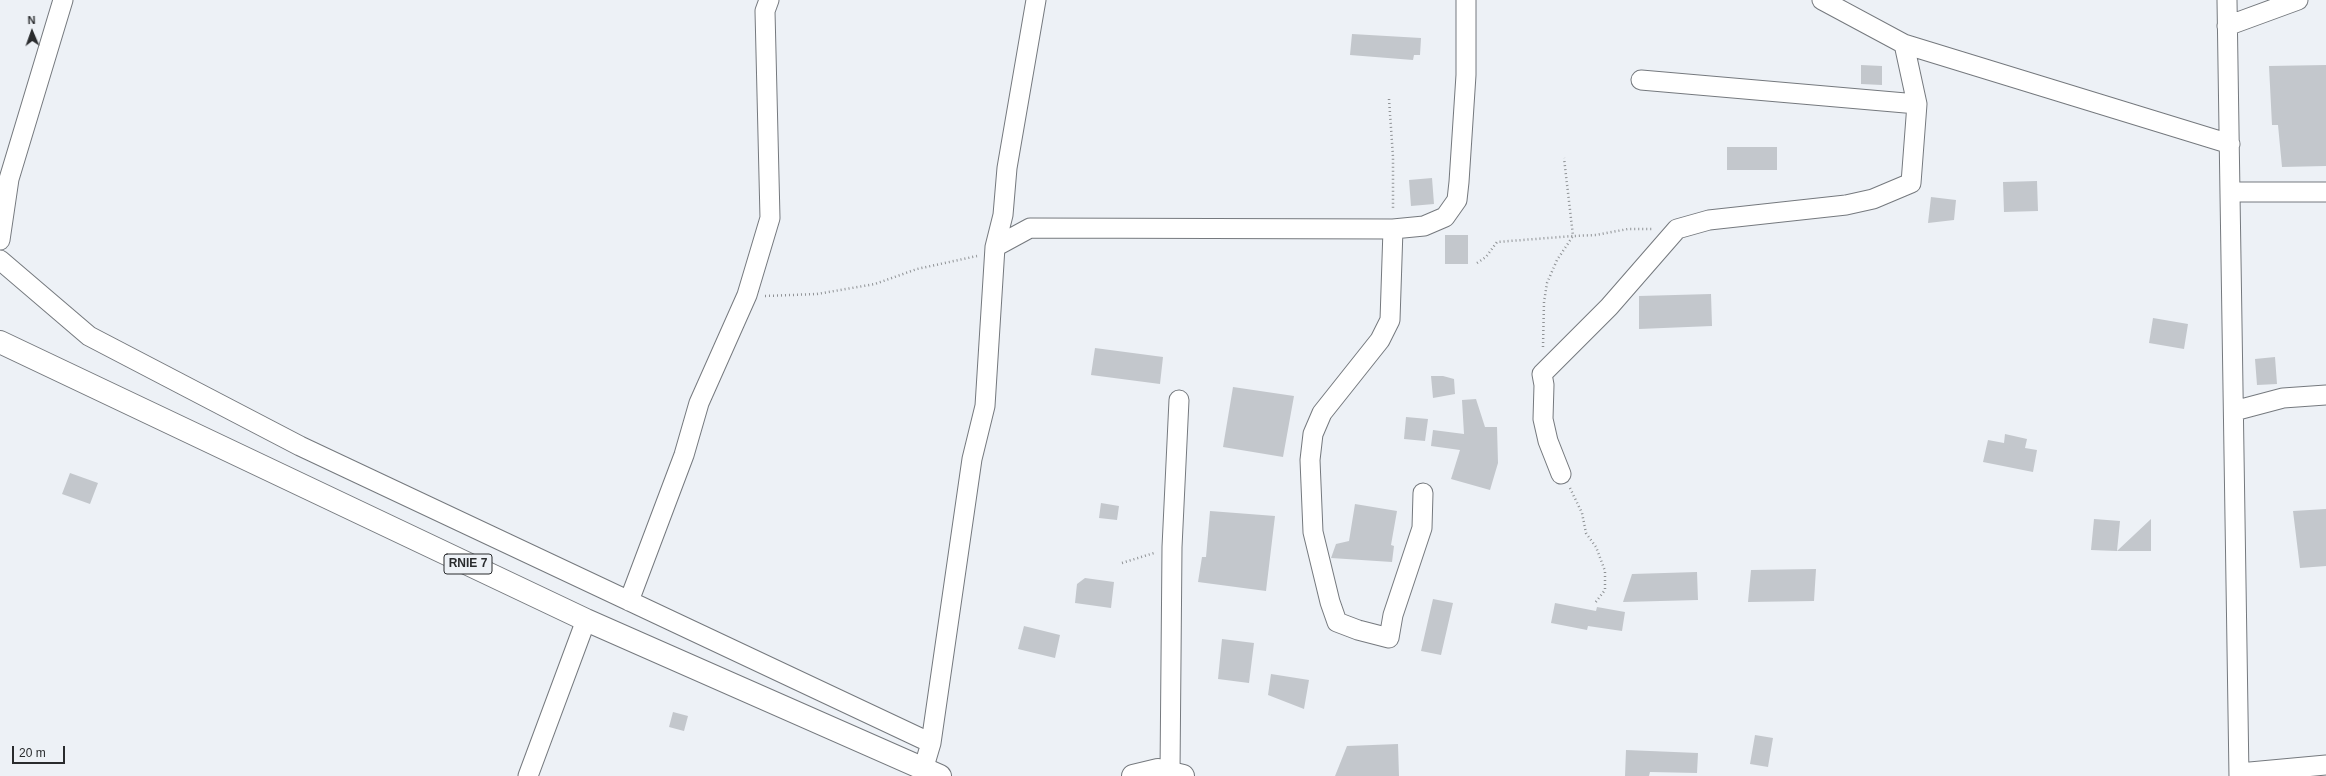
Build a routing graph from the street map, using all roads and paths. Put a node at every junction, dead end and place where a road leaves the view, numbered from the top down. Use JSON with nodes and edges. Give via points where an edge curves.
{"nodes":[{"id":1,"x":63,"y":0,"type":"edge"},
{"id":2,"x":769,"y":0,"type":"edge"},
{"id":3,"x":1036,"y":0,"type":"edge"},
{"id":4,"x":1466,"y":0,"type":"edge"},
{"id":5,"x":1822,"y":0,"type":"edge"},
{"id":6,"x":2227,"y":0,"type":"edge"},
{"id":7,"x":2298,"y":0,"type":"edge"},
{"id":8,"x":2227,"y":26,"type":"junction"},
{"id":9,"x":1904,"y":44,"type":"junction"},
{"id":10,"x":1641,"y":80,"type":"dead end"},
{"id":11,"x":1389,"y":99,"type":"dead end"},
{"id":12,"x":1917,"y":104,"type":"junction"},
{"id":13,"x":2230,"y":144,"type":"junction"},
{"id":14,"x":1564,"y":158,"type":"dead end"},
{"id":15,"x":2231,"y":192,"type":"junction"},
{"id":16,"x":2326,"y":192,"type":"edge"},
{"id":17,"x":1393,"y":229,"type":"junction"},
{"id":18,"x":1676,"y":230,"type":"junction"},
{"id":19,"x":1573,"y":236,"type":"junction"},
{"id":20,"x":0,"y":240,"type":"edge"},
{"id":21,"x":995,"y":247,"type":"junction"},
{"id":22,"x":0,"y":260,"type":"edge"},
{"id":23,"x":1478,"y":263,"type":"dead end"},
{"id":24,"x":747,"y":295,"type":"junction"},
{"id":25,"x":0,"y":342,"type":"edge"},
{"id":26,"x":1542,"y":374,"type":"junction"},
{"id":27,"x":2326,"y":395,"type":"edge"},
{"id":28,"x":1179,"y":400,"type":"dead end"},
{"id":29,"x":2234,"y":411,"type":"junction"},
{"id":30,"x":1561,"y":474,"type":"joint"},
{"id":31,"x":1423,"y":493,"type":"dead end"},
{"id":32,"x":1172,"y":547,"type":"junction"},
{"id":33,"x":1122,"y":563,"type":"dead end"},
{"id":34,"x":629,"y":600,"type":"junction"},
{"id":35,"x":1596,"y":603,"type":"dead end"},
{"id":36,"x":586,"y":620,"type":"junction"},
{"id":37,"x":931,"y":743,"type":"junction"},
{"id":38,"x":2326,"y":765,"type":"edge"},
{"id":39,"x":932,"y":773,"type":"edge"},
{"id":40,"x":1176,"y":774,"type":"edge"},
{"id":41,"x":2239,"y":775,"type":"edge"},
{"id":42,"x":528,"y":776,"type":"edge"},
{"id":43,"x":1133,"y":776,"type":"edge"}],
"edges":[{"from":1,"to":20,"type":"street","via":[[9,179]]},
{"from":2,"to":24,"type":"street","via":[[765,11],[770,218]]},
{"from":3,"to":21,"type":"street","via":[[1007,168],[1003,215]]},
{"from":4,"to":17,"type":"street","via":[[1466,75],[1457,200],[1445,217],[1424,226]]},
{"from":5,"to":9,"type":"street"},
{"from":6,"to":8,"type":"street"},
{"from":7,"to":8,"type":"street"},
{"from":8,"to":13,"type":"street"},
{"from":9,"to":12,"type":"street"},
{"from":9,"to":13,"type":"street"},
{"from":10,"to":12,"type":"street"},
{"from":11,"to":17,"type":"path","via":[[1393,157]]},
{"from":12,"to":18,"type":"street","via":[[1911,183],[1872,199],[1846,205],[1709,220]]},
{"from":13,"to":15,"type":"street"},
{"from":14,"to":19,"type":"path"},
{"from":15,"to":16,"type":"street"},
{"from":15,"to":29,"type":"street"},
{"from":17,"to":21,"type":"street","via":[[1030,228]]},
{"from":17,"to":31,"type":"street","via":[[1390,320],[1380,340],[1322,413],[1313,434],[1310,460],[1313,532],[1337,622],[1388,638],[1393,615],[1419,543]]},
{"from":18,"to":19,"type":"path","via":[[1628,229]]},
{"from":18,"to":26,"type":"street","via":[[1609,307]]},
{"from":19,"to":23,"type":"path","via":[[1497,242]]},
{"from":19,"to":26,"type":"path","via":[[1557,260],[1547,283]]},
{"from":21,"to":24,"type":"path","via":[[980,255],[917,269],[875,284],[817,294],[776,297]]},
{"from":21,"to":37,"type":"street","via":[[985,406],[972,459]]},
{"from":22,"to":34,"type":"street","via":[[89,336],[300,446]]},
{"from":24,"to":34,"type":"street","via":[[699,403],[684,455]]},
{"from":25,"to":36,"type":"main road","number":"RNIE 7"},
{"from":26,"to":30,"type":"street","via":[[1543,419],[1548,441]]},
{"from":27,"to":29,"type":"street","via":[[2283,398]]},
{"from":28,"to":32,"type":"street"},
{"from":29,"to":41,"type":"street"},
{"from":30,"to":35,"type":"path","via":[[1575,496],[1586,533],[1596,547],[1605,572],[1605,590]]},
{"from":32,"to":33,"type":"path"},
{"from":32,"to":40,"type":"street"},
{"from":34,"to":37,"type":"street"},
{"from":36,"to":39,"type":"main road","number":"RNIE 7"},
{"from":36,"to":42,"type":"street"},
{"from":37,"to":39,"type":"street"},
{"from":38,"to":41,"type":"street"},
{"from":40,"to":43,"type":"main road","via":[[1158,770]]}]}
